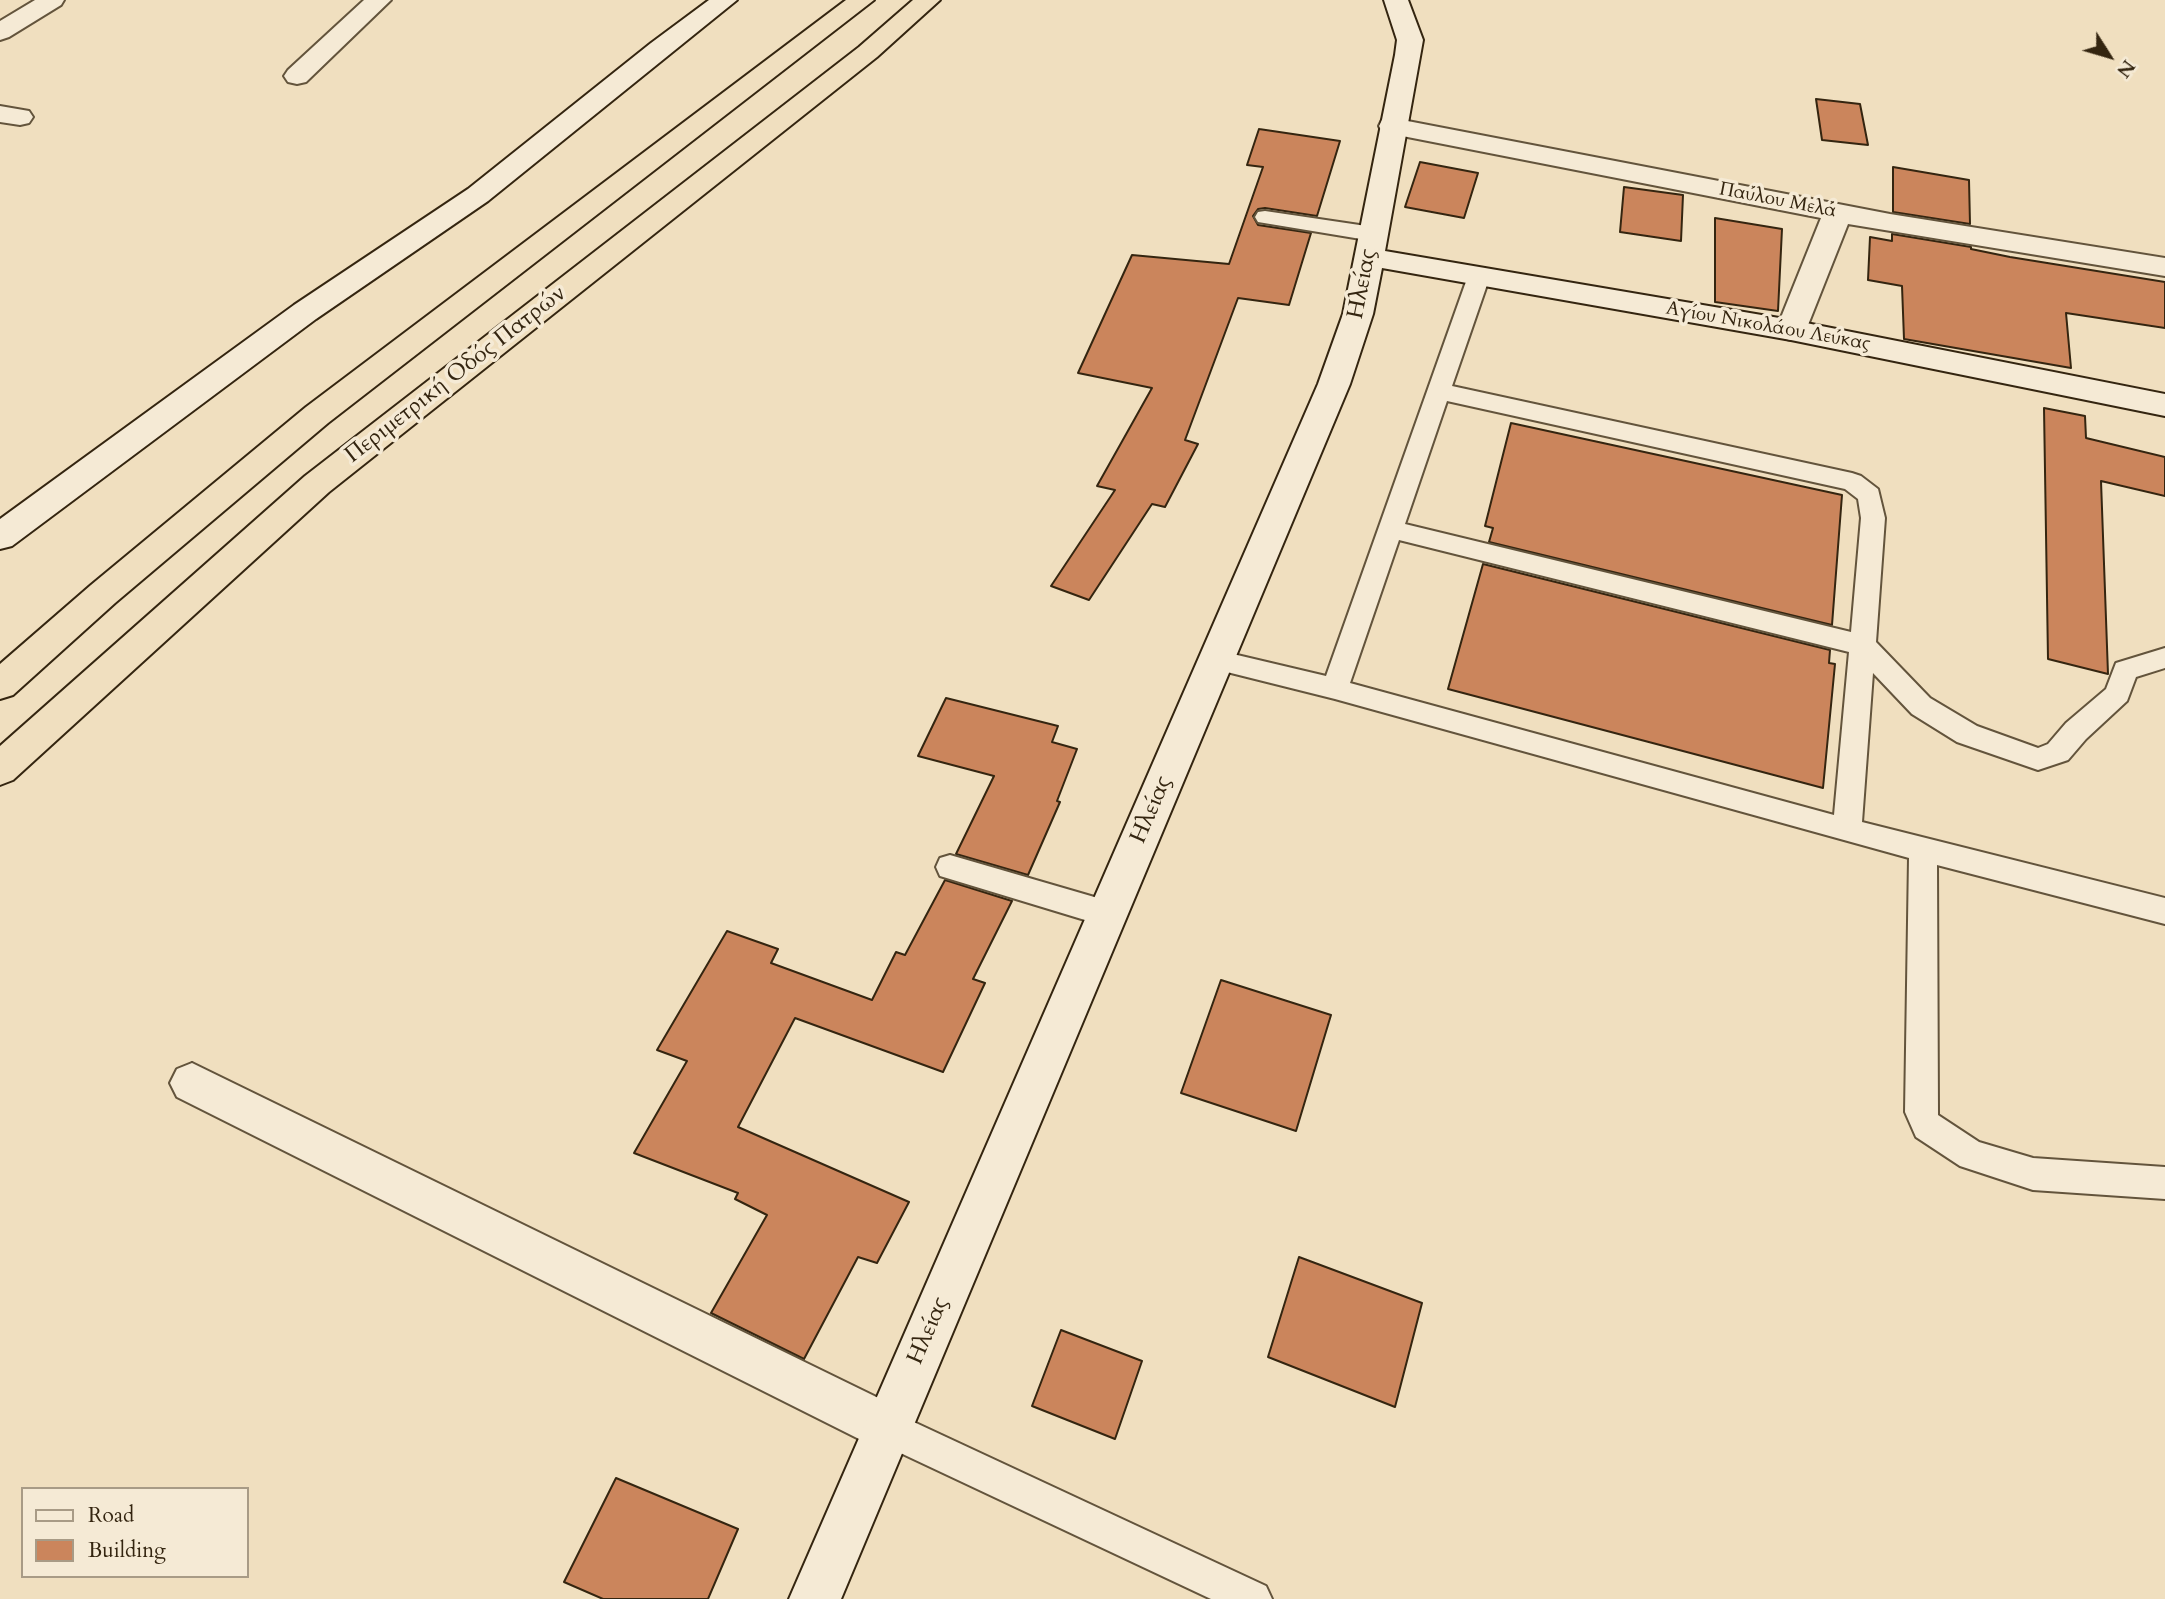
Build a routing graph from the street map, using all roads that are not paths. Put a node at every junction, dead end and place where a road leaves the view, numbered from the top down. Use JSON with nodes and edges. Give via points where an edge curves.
{"nodes":[{"id":1,"x":52,"y":0,"type":"edge"},
{"id":2,"x":379,"y":0,"type":"edge"},
{"id":3,"x":725,"y":0,"type":"edge"},
{"id":4,"x":862,"y":0,"type":"edge"},
{"id":5,"x":928,"y":0,"type":"edge"},
{"id":6,"x":1396,"y":0,"type":"edge"},
{"id":7,"x":0,"y":32,"type":"edge"},
{"id":8,"x":298,"y":76,"type":"dead end"},
{"id":9,"x":1392,"y":126,"type":"junction"},
{"id":10,"x":1838,"y":212,"type":"junction"},
{"id":11,"x":1265,"y":217,"type":"dead end"},
{"id":12,"x":1371,"y":245,"type":"junction"},
{"id":13,"x":2165,"y":267,"type":"edge"},
{"id":14,"x":1479,"y":276,"type":"junction"},
{"id":15,"x":1791,"y":330,"type":"junction"},
{"id":16,"x":1439,"y":391,"type":"junction"},
{"id":17,"x":2165,"y":405,"type":"edge"},
{"id":18,"x":1390,"y":529,"type":"junction"},
{"id":19,"x":0,"y":537,"type":"edge"},
{"id":20,"x":1863,"y":645,"type":"junction"},
{"id":21,"x":2165,"y":658,"type":"edge"},
{"id":22,"x":1216,"y":660,"type":"junction"},
{"id":23,"x":0,"y":685,"type":"edge"},
{"id":24,"x":1335,"y":689,"type":"junction"},
{"id":25,"x":0,"y":769,"type":"edge"},
{"id":26,"x":1847,"y":830,"type":"junction"},
{"id":27,"x":1923,"y":849,"type":"junction"},
{"id":28,"x":950,"y":867,"type":"dead end"},
{"id":29,"x":2165,"y":911,"type":"edge"},
{"id":30,"x":1108,"y":914,"type":"junction"},
{"id":31,"x":192,"y":1083,"type":"dead end"},
{"id":32,"x":2165,"y":1183,"type":"edge"},
{"id":33,"x":888,"y":1429,"type":"junction"},
{"id":34,"x":815,"y":1599,"type":"edge"},
{"id":35,"x":1253,"y":1599,"type":"edge"}],
"edges":[{"from":1,"to":7,"type":"street"},
{"from":2,"to":8,"type":"street"},
{"from":3,"to":19,"type":"street","via":[[478,195],[306,312]]},
{"from":4,"to":23,"type":"highway","via":[[317,415]]},
{"from":5,"to":25,"type":"highway","name":"Περιμετρική Οδός Πατρών","via":[[868,52],[317,484]]},
{"from":6,"to":9,"type":"street","name":"Ηλείας","via":[[1410,40]]},
{"from":9,"to":10,"type":"street","name":"Παύλου Μελά"},
{"from":9,"to":12,"type":"street","name":"Ηλείας"},
{"from":10,"to":13,"type":"street","name":"Παύλου Μελά"},
{"from":10,"to":15,"type":"street"},
{"from":11,"to":12,"type":"lane"},
{"from":12,"to":14,"type":"street","name":"Αγίου Νικολάου Λεύκας"},
{"from":12,"to":22,"type":"street","name":"Ηλείας","via":[[1353,333],[1335,384]]},
{"from":14,"to":15,"type":"street","name":"Αγίου Νικολάου Λεύκας"},
{"from":14,"to":16,"type":"lane"},
{"from":15,"to":17,"type":"street","name":"Αγίου Νικολάου Λεύκας"},
{"from":16,"to":18,"type":"lane"},
{"from":16,"to":20,"type":"lane","via":[[1852,482],[1869,495],[1873,518]]},
{"from":18,"to":20,"type":"lane"},
{"from":18,"to":24,"type":"lane"},
{"from":20,"to":21,"type":"lane","via":[[1921,706],[1967,734],[2038,759],[2058,752],[2118,694],[2124,670]]},
{"from":20,"to":26,"type":"lane"},
{"from":22,"to":24,"type":"lane"},
{"from":22,"to":30,"type":"street","name":"Ηλείας"},
{"from":24,"to":26,"type":"lane"},
{"from":26,"to":27,"type":"lane"},
{"from":27,"to":29,"type":"lane"},
{"from":27,"to":32,"type":"lane","via":[[1921,1112],[1927,1125],[1971,1155],[2034,1174]]},
{"from":28,"to":30,"type":"lane"},
{"from":30,"to":33,"type":"street","name":"Ηλείας"},
{"from":31,"to":33,"type":"street"},
{"from":33,"to":34,"type":"street","name":"Ηλείας"},
{"from":33,"to":35,"type":"lane"}]}
